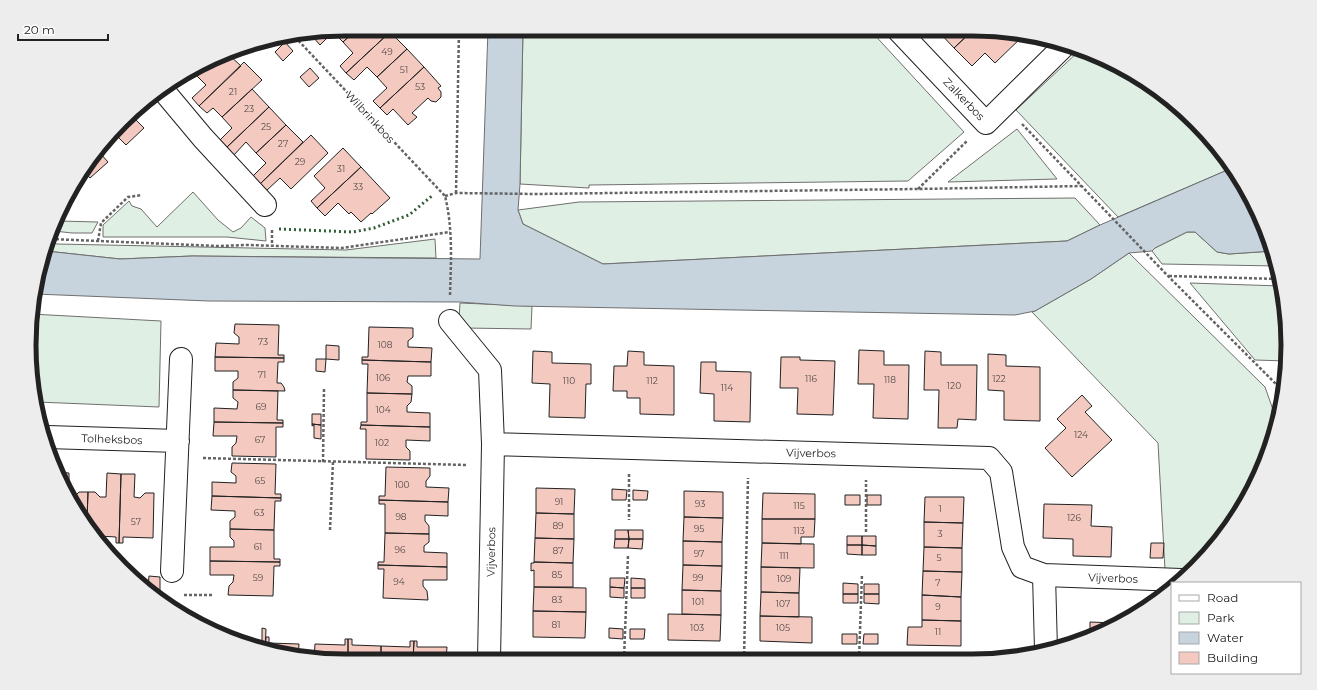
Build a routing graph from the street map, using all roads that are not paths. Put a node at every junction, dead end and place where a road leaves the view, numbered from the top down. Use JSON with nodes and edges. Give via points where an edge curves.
{"nodes":[{"id":1,"x":904,"y":36,"type":"edge"},
{"id":2,"x":1061,"y":49,"type":"edge"},
{"id":3,"x":166,"y":93,"type":"edge"},
{"id":4,"x":265,"y":205,"type":"dead end"},
{"id":5,"x":450,"y":321,"type":"road end"},
{"id":6,"x":181,"y":359,"type":"dead end"},
{"id":7,"x":50,"y":437,"type":"edge"},
{"id":8,"x":493,"y":444,"type":"junction"},
{"id":9,"x":177,"y":449,"type":"junction"},
{"id":10,"x":172,"y":570,"type":"dead end"},
{"id":11,"x":1044,"y":575,"type":"junction"},
{"id":12,"x":1173,"y":580,"type":"edge"},
{"id":13,"x":1046,"y":645,"type":"edge"},
{"id":14,"x":489,"y":654,"type":"edge"}],
"edges":[{"from":1,"to":2,"type":"street","name":"Zalkerbos","via":[[986,122]]},
{"from":3,"to":4,"type":"street"},
{"from":5,"to":8,"type":"street","name":"Vijverbos","via":[[490,370]]},
{"from":6,"to":9,"type":"street"},
{"from":7,"to":9,"type":"street","name":"Tolheksbos"},
{"from":8,"to":11,"type":"street","name":"Vijverbos","via":[[989,458],[1001,472],[1013,547],[1022,567]]},
{"from":8,"to":14,"type":"street","name":"Vijverbos"},
{"from":9,"to":10,"type":"street"},
{"from":11,"to":12,"type":"street","name":"Vijverbos"},
{"from":11,"to":13,"type":"street"}]}
